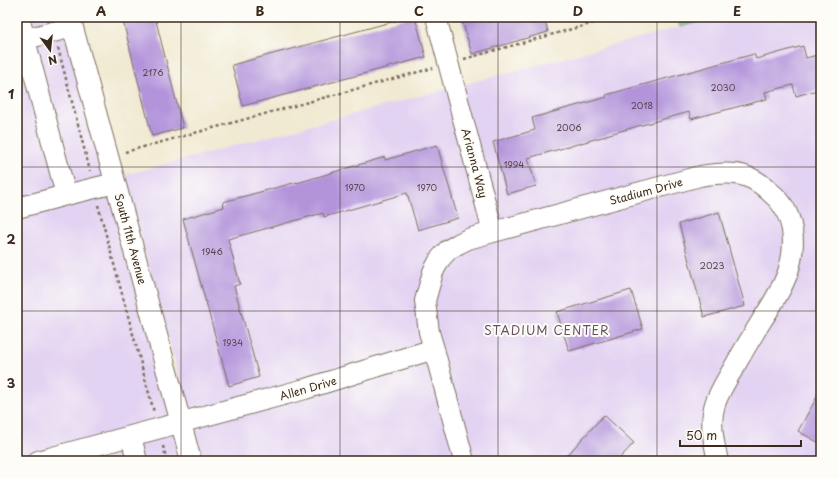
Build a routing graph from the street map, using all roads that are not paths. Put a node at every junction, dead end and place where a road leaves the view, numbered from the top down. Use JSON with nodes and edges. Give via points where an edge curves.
{"nodes":[{"id":1,"x":18,"y":17,"type":"edge"},
{"id":2,"x":436,"y":17,"type":"edge"},
{"id":3,"x":71,"y":22,"type":"edge"},
{"id":4,"x":21,"y":40,"type":"edge"},
{"id":5,"x":115,"y":182,"type":"junction"},
{"id":6,"x":66,"y":195,"type":"junction"},
{"id":7,"x":17,"y":208,"type":"edge"},
{"id":8,"x":494,"y":232,"type":"junction"},
{"id":9,"x":434,"y":350,"type":"junction"},
{"id":10,"x":181,"y":423,"type":"junction"},
{"id":11,"x":131,"y":436,"type":"junction"},
{"id":12,"x":38,"y":461,"type":"edge"},
{"id":13,"x":137,"y":461,"type":"edge"},
{"id":14,"x":191,"y":461,"type":"edge"},
{"id":15,"x":464,"y":461,"type":"edge"},
{"id":16,"x":718,"y":461,"type":"edge"}],
"edges":[{"from":1,"to":4,"type":"street"},
{"from":2,"to":8,"type":"street","name":"Arianna Way"},
{"from":3,"to":4,"type":"street","via":[[53,32]]},
{"from":3,"to":5,"type":"street","name":"South 11th Avenue"},
{"from":4,"to":6,"type":"street"},
{"from":5,"to":6,"type":"street"},
{"from":5,"to":10,"type":"street","name":"South 11th Avenue"},
{"from":6,"to":7,"type":"street"},
{"from":8,"to":9,"type":"street","name":"Stadium Drive","via":[[468,239],[448,250],[433,272],[425,301]]},
{"from":8,"to":16,"type":"street","name":"Stadium Drive","via":[[707,175],[744,176],[774,194],[784,206],[791,222],[794,239],[792,257],[781,288],[722,388],[715,405],[712,423]]},
{"from":9,"to":10,"type":"street","name":"Allen Drive"},
{"from":9,"to":15,"type":"street","name":"Stadium Drive"},
{"from":10,"to":11,"type":"street","name":"Allen Drive"},
{"from":10,"to":14,"type":"street","name":"South 11th Avenue"},
{"from":11,"to":12,"type":"street","name":"Allen Drive"},
{"from":11,"to":13,"type":"street"}]}
